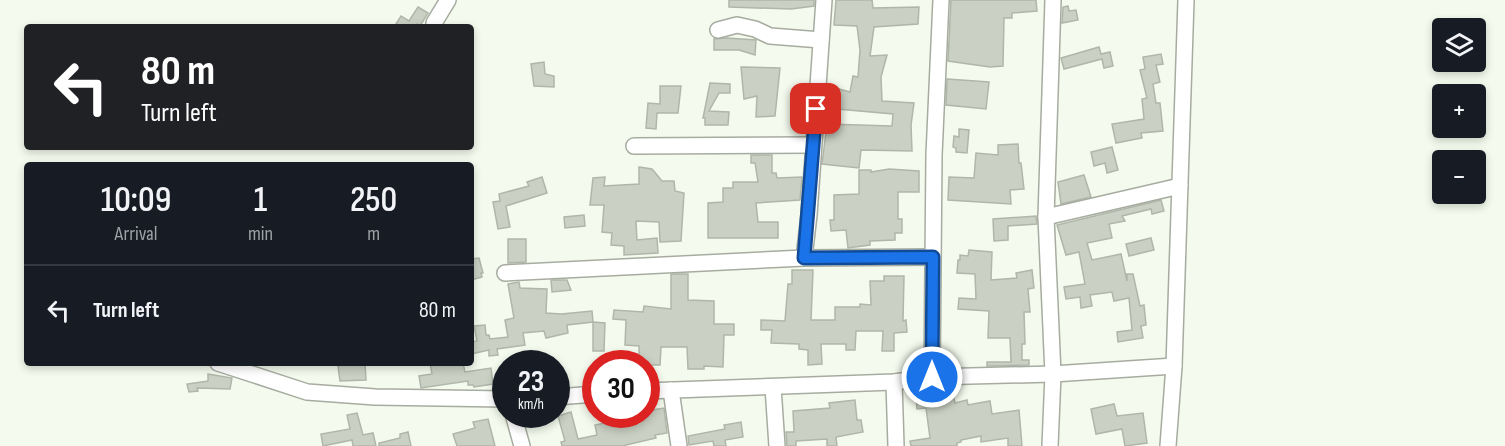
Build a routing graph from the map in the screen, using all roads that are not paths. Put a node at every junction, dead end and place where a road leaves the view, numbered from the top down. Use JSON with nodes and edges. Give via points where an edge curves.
{"nodes":[{"id":1,"x":448,"y":0,"type":"edge"},
{"id":2,"x":824,"y":0,"type":"edge"},
{"id":3,"x":941,"y":0,"type":"edge"},
{"id":4,"x":1053,"y":0,"type":"edge"},
{"id":5,"x":1186,"y":0,"type":"edge"},
{"id":6,"x":434,"y":23,"type":"dead end"},
{"id":7,"x":718,"y":30,"type":"dead end"},
{"id":8,"x":821,"y":40,"type":"junction"},
{"id":9,"x":813,"y":145,"type":"junction"},
{"id":10,"x":634,"y":147,"type":"dead end"},
{"id":11,"x":1180,"y":186,"type":"junction"},
{"id":12,"x":1046,"y":217,"type":"junction"},
{"id":13,"x":933,"y":257,"type":"junction"},
{"id":14,"x":804,"y":258,"type":"junction"},
{"id":15,"x":505,"y":273,"type":"dead end"},
{"id":16,"x":227,"y":366,"type":"edge"},
{"id":17,"x":1174,"y":366,"type":"junction"},
{"id":18,"x":1053,"y":374,"type":"junction"},
{"id":19,"x":932,"y":377,"type":"junction"},
{"id":20,"x":894,"y":382,"type":"junction"},
{"id":21,"x":773,"y":387,"type":"junction"},
{"id":22,"x":660,"y":390,"type":"edge"},
{"id":23,"x":671,"y":390,"type":"junction"},
{"id":24,"x":492,"y":399,"type":"edge"},
{"id":25,"x":517,"y":428,"type":"edge"},
{"id":26,"x":522,"y":446,"type":"edge"},
{"id":27,"x":679,"y":446,"type":"edge"},
{"id":28,"x":777,"y":446,"type":"edge"},
{"id":29,"x":896,"y":446,"type":"edge"},
{"id":30,"x":1050,"y":446,"type":"edge"},
{"id":31,"x":1168,"y":446,"type":"edge"}],
"edges":[{"from":1,"to":6,"type":"street"},
{"from":2,"to":8,"type":"street"},
{"from":3,"to":13,"type":"street"},
{"from":4,"to":12,"type":"street"},
{"from":5,"to":11,"type":"street"},
{"from":7,"to":8,"type":"street","via":[[736,25],[770,36]]},
{"from":8,"to":9,"type":"street"},
{"from":9,"to":10,"type":"street"},
{"from":9,"to":14,"type":"street"},
{"from":11,"to":12,"type":"street"},
{"from":11,"to":17,"type":"street"},
{"from":12,"to":18,"type":"street"},
{"from":13,"to":14,"type":"street"},
{"from":13,"to":19,"type":"street"},
{"from":14,"to":15,"type":"street"},
{"from":16,"to":24,"type":"street","via":[[307,392]]},
{"from":17,"to":18,"type":"street"},
{"from":17,"to":31,"type":"street"},
{"from":18,"to":19,"type":"street"},
{"from":18,"to":30,"type":"street"},
{"from":19,"to":20,"type":"street"},
{"from":20,"to":21,"type":"street"},
{"from":20,"to":29,"type":"street"},
{"from":21,"to":23,"type":"street"},
{"from":21,"to":28,"type":"street"},
{"from":22,"to":23,"type":"street"},
{"from":23,"to":27,"type":"street"},
{"from":25,"to":26,"type":"street"}]}
